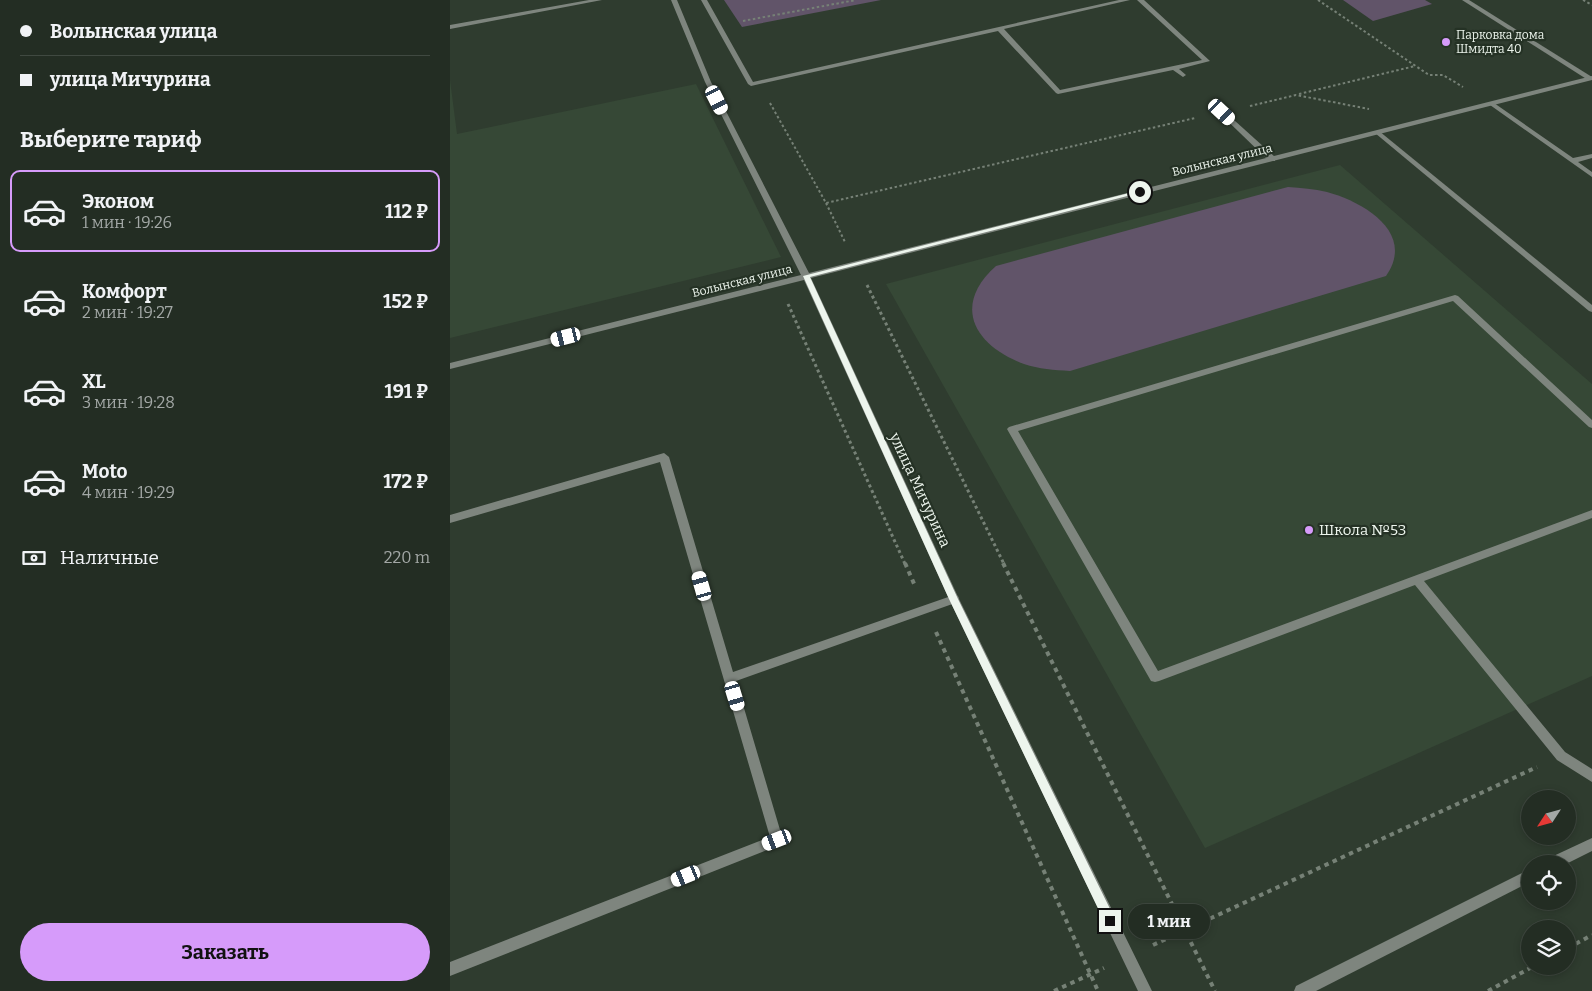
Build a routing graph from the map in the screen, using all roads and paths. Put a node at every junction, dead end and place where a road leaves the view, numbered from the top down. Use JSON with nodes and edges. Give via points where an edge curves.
{"nodes":[{"id":1,"x":599,"y":0,"type":"edge"},
{"id":2,"x":674,"y":0,"type":"edge"},
{"id":3,"x":704,"y":0,"type":"edge"},
{"id":4,"x":856,"y":0,"type":"edge"},
{"id":5,"x":1126,"y":0,"type":"edge"},
{"id":6,"x":1140,"y":0,"type":"edge"},
{"id":7,"x":1318,"y":0,"type":"edge"},
{"id":8,"x":1465,"y":0,"type":"edge"},
{"id":9,"x":1583,"y":0,"type":"edge"},
{"id":10,"x":1061,"y":5,"type":"dead end"},
{"id":11,"x":1592,"y":5,"type":"edge"},
{"id":12,"x":1069,"y":12,"type":"junction"},
{"id":13,"x":735,"y":22,"type":"dead end"},
{"id":14,"x":450,"y":27,"type":"edge"},
{"id":15,"x":999,"y":28,"type":"junction"},
{"id":16,"x":1416,"y":66,"type":"junction"},
{"id":17,"x":1174,"y":68,"type":"junction"},
{"id":18,"x":1183,"y":75,"type":"dead end"},
{"id":19,"x":1591,"y":79,"type":"edge"},
{"id":20,"x":759,"y":82,"type":"junction"},
{"id":21,"x":1296,"y":95,"type":"junction"},
{"id":22,"x":1212,"y":103,"type":"dead end"},
{"id":23,"x":1492,"y":104,"type":"junction"},
{"id":24,"x":1371,"y":109,"type":"dead end"},
{"id":25,"x":1222,"y":112,"type":"junction"},
{"id":26,"x":1377,"y":132,"type":"junction"},
{"id":27,"x":1592,"y":156,"type":"edge"},
{"id":28,"x":1272,"y":159,"type":"junction"},
{"id":29,"x":1572,"y":161,"type":"junction"},
{"id":30,"x":1592,"y":176,"type":"edge"},
{"id":31,"x":826,"y":203,"type":"junction"},
{"id":32,"x":856,"y":264,"type":"junction"},
{"id":33,"x":806,"y":276,"type":"junction"},
{"id":34,"x":779,"y":283,"type":"junction"},
{"id":35,"x":1592,"y":309,"type":"edge"},
{"id":36,"x":450,"y":366,"type":"edge"},
{"id":37,"x":1592,"y":425,"type":"edge"},
{"id":38,"x":1592,"y":514,"type":"edge"},
{"id":39,"x":450,"y":519,"type":"edge"},
{"id":40,"x":1417,"y":580,"type":"junction"},
{"id":41,"x":954,"y":599,"type":"junction"},
{"id":42,"x":926,"y":609,"type":"junction"},
{"id":43,"x":729,"y":678,"type":"junction"},
{"id":44,"x":1561,"y":756,"type":"junction"},
{"id":45,"x":1592,"y":776,"type":"edge"},
{"id":46,"x":1592,"y":844,"type":"edge"},
{"id":47,"x":1570,"y":855,"type":"edge"},
{"id":48,"x":1521,"y":880,"type":"edge"},
{"id":49,"x":1184,"y":931,"type":"junction"},
{"id":50,"x":1592,"y":935,"type":"edge"},
{"id":51,"x":1576,"y":944,"type":"edge"},
{"id":52,"x":1128,"y":957,"type":"junction"},
{"id":53,"x":450,"y":969,"type":"edge"},
{"id":54,"x":1521,"y":973,"type":"edge"},
{"id":55,"x":1090,"y":974,"type":"junction"},
{"id":56,"x":1054,"y":991,"type":"edge"},
{"id":57,"x":1098,"y":991,"type":"edge"},
{"id":58,"x":1145,"y":991,"type":"edge"},
{"id":59,"x":1215,"y":991,"type":"edge"},
{"id":60,"x":1300,"y":991,"type":"edge"},
{"id":61,"x":1488,"y":991,"type":"edge"}],
"edges":[{"from":1,"to":14,"type":"street"},
{"from":2,"to":33,"type":"street","name":"улица Мичурина","via":[[708,82]]},
{"from":3,"to":20,"type":"street","via":[[750,84]]},
{"from":4,"to":13,"type":"path"},
{"from":5,"to":12,"type":"street"},
{"from":6,"to":17,"type":"street","via":[[1207,61]]},
{"from":7,"to":16,"type":"path"},
{"from":8,"to":19,"type":"street"},
{"from":9,"to":11,"type":"path"},
{"from":10,"to":12,"type":"street"},
{"from":12,"to":15,"type":"street"},
{"from":15,"to":17,"type":"street","via":[[1058,92]]},
{"from":15,"to":20,"type":"street"},
{"from":16,"to":21,"type":"path"},
{"from":16,"to":23,"type":"path","via":[[1429,75],[1444,75]]},
{"from":17,"to":18,"type":"street"},
{"from":19,"to":23,"type":"street","name":"Волынская улица"},
{"from":20,"to":31,"type":"path"},
{"from":21,"to":24,"type":"path"},
{"from":21,"to":25,"type":"path"},
{"from":22,"to":25,"type":"street"},
{"from":23,"to":26,"type":"street","name":"Волынская улица"},
{"from":23,"to":29,"type":"street"},
{"from":25,"to":28,"type":"street"},
{"from":25,"to":31,"type":"path"},
{"from":26,"to":28,"type":"street","name":"Волынская улица"},
{"from":26,"to":35,"type":"street"},
{"from":27,"to":29,"type":"street"},
{"from":28,"to":32,"type":"street","name":"Волынская улица"},
{"from":29,"to":30,"type":"street"},
{"from":31,"to":32,"type":"path"},
{"from":32,"to":33,"type":"street","name":"Волынская улица"},
{"from":32,"to":49,"type":"path"},
{"from":33,"to":34,"type":"street","name":"Волынская улица"},
{"from":33,"to":41,"type":"street","name":"улица Мичурина"},
{"from":34,"to":36,"type":"street","name":"Волынская улица"},
{"from":34,"to":42,"type":"path"},
{"from":37,"to":40,"type":"street","via":[[1455,298],[1012,429],[1155,677]]},
{"from":38,"to":40,"type":"street"},
{"from":39,"to":43,"type":"street","via":[[664,457]]},
{"from":40,"to":44,"type":"street"},
{"from":41,"to":42,"type":"street"},
{"from":41,"to":52,"type":"street","name":"улица Мичурина"},
{"from":42,"to":43,"type":"street"},
{"from":42,"to":55,"type":"path"},
{"from":43,"to":53,"type":"street","via":[[777,840]]},
{"from":44,"to":45,"type":"street"},
{"from":44,"to":49,"type":"path"},
{"from":46,"to":47,"type":"street"},
{"from":48,"to":60,"type":"street"},
{"from":49,"to":52,"type":"path"},
{"from":49,"to":59,"type":"path"},
{"from":50,"to":51,"type":"path"},
{"from":52,"to":55,"type":"path"},
{"from":52,"to":58,"type":"street","name":"улица Мичурина"},
{"from":54,"to":61,"type":"path"},
{"from":55,"to":56,"type":"path"},
{"from":55,"to":57,"type":"path"}]}
